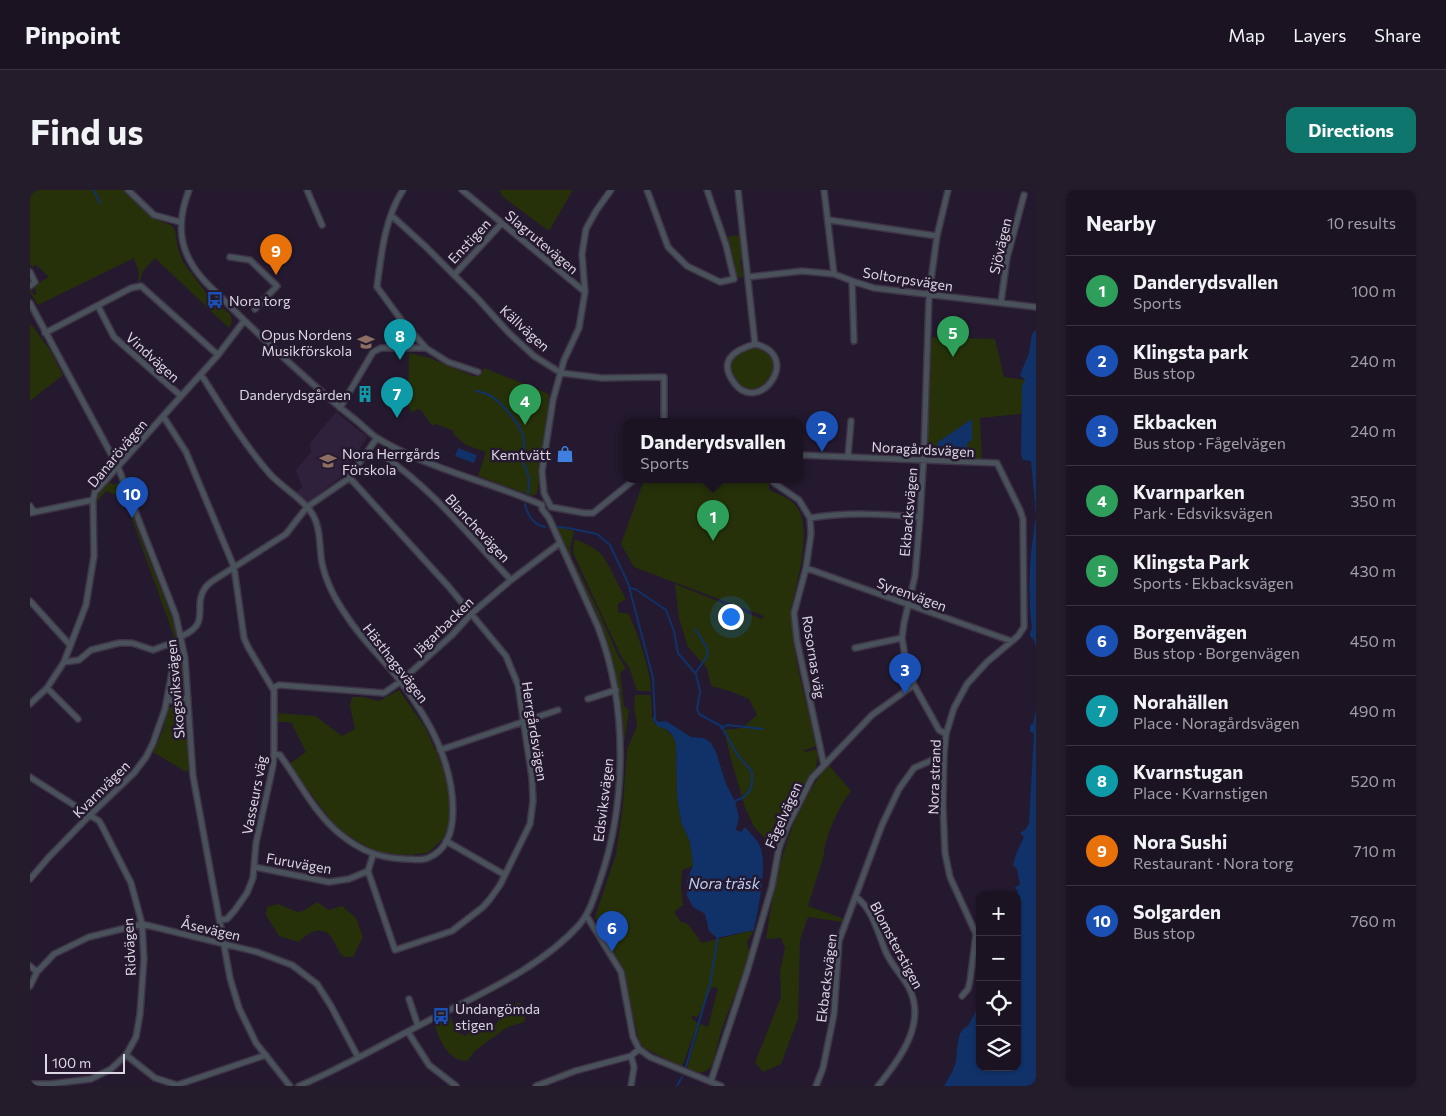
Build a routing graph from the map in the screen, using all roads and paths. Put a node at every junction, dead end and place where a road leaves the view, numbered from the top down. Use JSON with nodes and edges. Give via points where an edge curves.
{"nodes":[{"id":1,"x":128,"y":190,"type":"edge"},
{"id":2,"x":189,"y":190,"type":"edge"},
{"id":3,"x":307,"y":190,"type":"edge"},
{"id":4,"x":403,"y":190,"type":"edge"},
{"id":5,"x":462,"y":190,"type":"edge"},
{"id":6,"x":611,"y":190,"type":"edge"},
{"id":7,"x":647,"y":190,"type":"edge"},
{"id":8,"x":707,"y":190,"type":"edge"},
{"id":9,"x":738,"y":190,"type":"edge"},
{"id":10,"x":824,"y":190,"type":"edge"},
{"id":11,"x":948,"y":190,"type":"edge"},
{"id":12,"x":1024,"y":195,"type":"dead end"},
{"id":13,"x":391,"y":215,"type":"junction"},
{"id":14,"x":829,"y":220,"type":"junction"},
{"id":15,"x":180,"y":222,"type":"junction"},
{"id":16,"x":502,"y":223,"type":"junction"},
{"id":17,"x":322,"y":225,"type":"dead end"},
{"id":18,"x":937,"y":236,"type":"junction"},
{"id":19,"x":230,"y":257,"type":"dead end"},
{"id":20,"x":30,"y":272,"type":"edge"},
{"id":21,"x":834,"y":274,"type":"junction"},
{"id":22,"x":454,"y":275,"type":"junction"},
{"id":23,"x":748,"y":277,"type":"junction"},
{"id":24,"x":852,"y":281,"type":"junction"},
{"id":25,"x":30,"y":286,"type":"edge"},
{"id":26,"x":584,"y":292,"type":"junction"},
{"id":27,"x":929,"y":295,"type":"junction"},
{"id":28,"x":1000,"y":302,"type":"junction"},
{"id":29,"x":30,"y":303,"type":"edge"},
{"id":30,"x":98,"y":306,"type":"junction"},
{"id":31,"x":1036,"y":307,"type":"edge"},
{"id":32,"x":255,"y":309,"type":"dead end"},
{"id":33,"x":244,"y":321,"type":"junction"},
{"id":34,"x":45,"y":333,"type":"junction"},
{"id":35,"x":854,"y":341,"type":"dead end"},
{"id":36,"x":755,"y":344,"type":"junction"},
{"id":37,"x":426,"y":348,"type":"junction"},
{"id":38,"x":218,"y":354,"type":"junction"},
{"id":39,"x":478,"y":372,"type":"dead end"},
{"id":40,"x":561,"y":372,"type":"junction"},
{"id":41,"x":200,"y":375,"type":"junction"},
{"id":42,"x":181,"y":396,"type":"junction"},
{"id":43,"x":340,"y":408,"type":"junction"},
{"id":44,"x":163,"y":416,"type":"junction"},
{"id":45,"x":664,"y":418,"type":"edge"},
{"id":46,"x":851,"y":421,"type":"dead end"},
{"id":47,"x":377,"y":438,"type":"junction"},
{"id":48,"x":382,"y":455,"type":"dead end"},
{"id":49,"x":803,"y":455,"type":"edge"},
{"id":50,"x":848,"y":456,"type":"junction"},
{"id":51,"x":924,"y":460,"type":"junction"},
{"id":52,"x":997,"y":463,"type":"joint"},
{"id":53,"x":118,"y":467,"type":"junction"},
{"id":54,"x":349,"y":477,"type":"junction"},
{"id":55,"x":630,"y":483,"type":"edge"},
{"id":56,"x":775,"y":483,"type":"edge"},
{"id":57,"x":93,"y":500,"type":"junction"},
{"id":58,"x":549,"y":504,"type":"junction"},
{"id":59,"x":542,"y":505,"type":"junction"},
{"id":60,"x":30,"y":506,"type":"edge"},
{"id":61,"x":307,"y":508,"type":"junction"},
{"id":62,"x":545,"y":511,"type":"junction"},
{"id":63,"x":32,"y":513,"type":"edge"},
{"id":64,"x":920,"y":517,"type":"junction"},
{"id":65,"x":810,"y":518,"type":"junction"},
{"id":66,"x":560,"y":543,"type":"junction"},
{"id":67,"x":234,"y":567,"type":"junction"},
{"id":68,"x":806,"y":568,"type":"junction"},
{"id":69,"x":511,"y":580,"type":"junction"},
{"id":70,"x":30,"y":601,"type":"edge"},
{"id":71,"x":908,"y":604,"type":"junction"},
{"id":72,"x":471,"y":614,"type":"junction"},
{"id":73,"x":182,"y":636,"type":"junction"},
{"id":74,"x":902,"y":638,"type":"junction"},
{"id":75,"x":1010,"y":641,"type":"junction"},
{"id":76,"x":70,"y":645,"type":"junction"},
{"id":77,"x":855,"y":648,"type":"dead end"},
{"id":78,"x":64,"y":662,"type":"junction"},
{"id":79,"x":400,"y":682,"type":"junction"},
{"id":80,"x":914,"y":685,"type":"junction"},
{"id":81,"x":47,"y":688,"type":"junction"},
{"id":82,"x":273,"y":688,"type":"junction"},
{"id":83,"x":616,"y":690,"type":"junction"},
{"id":84,"x":188,"y":698,"type":"junction"},
{"id":85,"x":588,"y":699,"type":"dead end"},
{"id":86,"x":167,"y":701,"type":"junction"},
{"id":87,"x":30,"y":704,"type":"edge"},
{"id":88,"x":558,"y":710,"type":"dead end"},
{"id":89,"x":78,"y":719,"type":"dead end"},
{"id":90,"x":523,"y":722,"type":"junction"},
{"id":91,"x":946,"y":734,"type":"junction"},
{"id":92,"x":440,"y":750,"type":"junction"},
{"id":93,"x":274,"y":754,"type":"junction"},
{"id":94,"x":944,"y":755,"type":"junction"},
{"id":95,"x":824,"y":765,"type":"junction"},
{"id":96,"x":30,"y":777,"type":"edge"},
{"id":97,"x":90,"y":815,"type":"junction"},
{"id":98,"x":446,"y":841,"type":"junction"},
{"id":99,"x":373,"y":855,"type":"junction"},
{"id":100,"x":255,"y":867,"type":"junction"},
{"id":101,"x":368,"y":871,"type":"junction"},
{"id":102,"x":505,"y":875,"type":"junction"},
{"id":103,"x":30,"y":879,"type":"edge"},
{"id":104,"x":856,"y":897,"type":"junction"},
{"id":105,"x":586,"y":915,"type":"junction"},
{"id":106,"x":220,"y":920,"type":"junction"},
{"id":107,"x":142,"y":924,"type":"junction"},
{"id":108,"x":223,"y":943,"type":"junction"},
{"id":109,"x":30,"y":966,"type":"edge"},
{"id":110,"x":37,"y":972,"type":"junction"},
{"id":111,"x":30,"y":986,"type":"edge"},
{"id":112,"x":962,"y":996,"type":"dead end"},
{"id":113,"x":409,"y":999,"type":"dead end"},
{"id":114,"x":418,"y":1026,"type":"junction"},
{"id":115,"x":408,"y":1032,"type":"junction"},
{"id":116,"x":639,"y":1049,"type":"junction"},
{"id":117,"x":266,"y":1055,"type":"junction"},
{"id":118,"x":126,"y":1056,"type":"junction"},
{"id":119,"x":631,"y":1056,"type":"junction"},
{"id":120,"x":358,"y":1057,"type":"junction"},
{"id":121,"x":711,"y":1081,"type":"junction"},
{"id":122,"x":30,"y":1084,"type":"edge"},
{"id":123,"x":290,"y":1086,"type":"edge"},
{"id":124,"x":299,"y":1086,"type":"edge"},
{"id":125,"x":456,"y":1086,"type":"edge"},
{"id":126,"x":536,"y":1086,"type":"edge"},
{"id":127,"x":631,"y":1086,"type":"edge"},
{"id":128,"x":721,"y":1086,"type":"edge"},
{"id":129,"x":816,"y":1086,"type":"edge"},
{"id":130,"x":878,"y":1086,"type":"edge"}],
"edges":[{"from":1,"to":15,"type":"street","via":[[154,215]]},
{"from":2,"to":15,"type":"street"},
{"from":3,"to":17,"type":"street"},
{"from":4,"to":13,"type":"street"},
{"from":5,"to":16,"type":"street","name":"Slagrutevägen"},
{"from":6,"to":26,"type":"street","via":[[586,229],[582,254]]},
{"from":7,"to":8,"type":"street","via":[[668,247],[687,266],[720,282],[734,279]]},
{"from":9,"to":23,"type":"street"},
{"from":10,"to":14,"type":"street"},
{"from":11,"to":18,"type":"street","name":"Ekbacksvägen"},
{"from":12,"to":28,"type":"street","name":"Sjövägen","via":[[1007,258]]},
{"from":13,"to":22,"type":"street","name":"Källvägen"},
{"from":13,"to":37,"type":"street","via":[[377,287]]},
{"from":14,"to":18,"type":"street"},
{"from":14,"to":21,"type":"street"},
{"from":15,"to":33,"type":"street","via":[[188,258],[196,271]]},
{"from":16,"to":22,"type":"street","name":"Enstigen"},
{"from":16,"to":26,"type":"street","name":"Slagrutevägen"},
{"from":18,"to":27,"type":"street","name":"Ekbacksvägen"},
{"from":19,"to":32,"type":"street","via":[[250,260],[277,286]]},
{"from":20,"to":25,"type":"street","via":[[35,282]]},
{"from":21,"to":23,"type":"street","name":"Soltorpsvägen","via":[[802,271]]},
{"from":21,"to":24,"type":"street","name":"Soltorpsvägen"},
{"from":22,"to":40,"type":"street","name":"Källvägen","via":[[534,356]]},
{"from":23,"to":36,"type":"street"},
{"from":24,"to":27,"type":"street","name":"Soltorpsvägen","via":[[874,288]]},
{"from":24,"to":35,"type":"street"},
{"from":26,"to":40,"type":"street","via":[[579,328]]},
{"from":27,"to":28,"type":"street","name":"Soltorpsvägen"},
{"from":27,"to":51,"type":"street","name":"Ekbacksvägen"},
{"from":28,"to":31,"type":"street","name":"Soltorpsvägen"},
{"from":29,"to":34,"type":"street","name":"Skogsviksvägen"},
{"from":30,"to":34,"type":"street"},
{"from":30,"to":38,"type":"street","via":[[141,286]]},
{"from":30,"to":42,"type":"street","name":"Vindvägen","via":[[114,337]]},
{"from":33,"to":38,"type":"street","name":"Danarövägen"},
{"from":33,"to":43,"type":"street"},
{"from":34,"to":53,"type":"street","name":"Skogsviksvägen"},
{"from":36,"to":36,"type":"street","via":[[730,357],[727,362],[733,382],[752,392],[772,382],[777,368],[770,351]]},
{"from":37,"to":39,"type":"street","via":[[448,362]]},
{"from":37,"to":43,"type":"street","via":[[381,348],[373,352]]},
{"from":38,"to":41,"type":"street","name":"Danarövägen"},
{"from":40,"to":45,"type":"street","name":"Källvägen","via":[[602,378],[664,377]]},
{"from":40,"to":58,"type":"street","via":[[553,400],[542,471],[544,493]]},
{"from":41,"to":42,"type":"street","name":"Danarövägen"},
{"from":41,"to":61,"type":"street","name":"Hästhagsvägen","via":[[270,474]]},
{"from":42,"to":44,"type":"street","name":"Danarövägen"},
{"from":43,"to":47,"type":"street"},
{"from":44,"to":53,"type":"street","name":"Danarövägen"},
{"from":44,"to":67,"type":"street","via":[[186,452]]},
{"from":46,"to":50,"type":"street"},
{"from":47,"to":54,"type":"street"},
{"from":47,"to":59,"type":"street","via":[[422,459]]},
{"from":48,"to":69,"type":"street","name":"Blanchevägen","via":[[424,488]]},
{"from":49,"to":50,"type":"street","name":"Noragårdsvägen"},
{"from":50,"to":51,"type":"street","name":"Noragårdsvägen"},
{"from":51,"to":52,"type":"street","name":"Noragårdsvägen"},
{"from":51,"to":64,"type":"street","name":"Ekbacksvägen"},
{"from":52,"to":75,"type":"street","name":"Nora strand","via":[[1022,519],[1024,627]]},
{"from":53,"to":57,"type":"street","name":"Danarövägen"},
{"from":53,"to":73,"type":"street","name":"Skogsviksvägen"},
{"from":54,"to":61,"type":"street"},
{"from":54,"to":72,"type":"street","name":"Herrgårdsvägen"},
{"from":55,"to":58,"type":"street","via":[[593,513]]},
{"from":56,"to":65,"type":"street","via":[[799,500]]},
{"from":57,"to":63,"type":"street"},
{"from":57,"to":76,"type":"street","name":"Danarövägen","via":[[92,574],[86,605]]},
{"from":58,"to":59,"type":"street","via":[[544,502]]},
{"from":58,"to":62,"type":"street","via":[[549,510]]},
{"from":59,"to":62,"type":"street"},
{"from":60,"to":63,"type":"street"},
{"from":61,"to":67,"type":"street","via":[[286,534]]},
{"from":61,"to":79,"type":"street","name":"Hästhagsvägen","via":[[316,522],[325,577],[338,603]]},
{"from":62,"to":66,"type":"street","name":"Edsviksvägen"},
{"from":64,"to":65,"type":"street","via":[[835,513]]},
{"from":64,"to":71,"type":"street","name":"Ekbacksvägen"},
{"from":65,"to":68,"type":"street","name":"Rosornas väg"},
{"from":66,"to":69,"type":"street","name":"Jägarbacken"},
{"from":66,"to":83,"type":"street","name":"Edsviksvägen","via":[[604,640]]},
{"from":67,"to":73,"type":"street","via":[[205,588],[198,623],[191,632]]},
{"from":67,"to":82,"type":"street","via":[[244,638]]},
{"from":68,"to":71,"type":"street","name":"Syrenvägen"},
{"from":68,"to":95,"type":"street","name":"Rosornas väg","via":[[794,613],[808,698]]},
{"from":69,"to":72,"type":"street","name":"Jägarbacken"},
{"from":70,"to":76,"type":"street"},
{"from":71,"to":74,"type":"street","name":"Ekbacksvägen"},
{"from":71,"to":75,"type":"street","name":"Syrenvägen"},
{"from":72,"to":79,"type":"street","name":"Jägarbacken"},
{"from":72,"to":90,"type":"street","name":"Herrgårdsvägen","via":[[510,664],[518,685]]},
{"from":73,"to":84,"type":"street","name":"Skogsviksvägen"},
{"from":74,"to":77,"type":"street"},
{"from":74,"to":80,"type":"street","name":"Ekbacksvägen"},
{"from":75,"to":91,"type":"street","name":"Nora strand","via":[[967,684],[954,708]]},
{"from":76,"to":78,"type":"street","name":"Danarövägen"},
{"from":78,"to":81,"type":"street","name":"Danarövägen"},
{"from":78,"to":86,"type":"street","name":"Kvarnvägen","via":[[79,660],[91,650],[119,643],[132,643],[153,650],[174,646],[176,655]]},
{"from":79,"to":82,"type":"street","name":"Jägarbacken","via":[[384,693],[375,694],[279,684]]},
{"from":79,"to":92,"type":"street","name":"Hästhagsvägen","via":[[414,700]]},
{"from":80,"to":91,"type":"street","name":"Ekbacksvägen","via":[[939,730]]},
{"from":80,"to":95,"type":"street","name":"Fågelvägen","via":[[872,715]]},
{"from":81,"to":87,"type":"street","name":"Danarövägen"},
{"from":81,"to":89,"type":"street"},
{"from":82,"to":93,"type":"street","name":"Vasseurs väg"},
{"from":83,"to":85,"type":"street"},
{"from":83,"to":105,"type":"street","name":"Edsviksvägen","via":[[620,743],[614,825],[604,868]]},
{"from":84,"to":86,"type":"street"},
{"from":84,"to":106,"type":"street","name":"Skogsviksvägen","via":[[193,776]]},
{"from":86,"to":97,"type":"street","name":"Kvarnvägen","via":[[153,742],[134,774]]},
{"from":88,"to":90,"type":"street"},
{"from":90,"to":92,"type":"street"},
{"from":90,"to":102,"type":"street","name":"Herrgårdsvägen","via":[[533,800],[530,824]]},
{"from":91,"to":94,"type":"street","name":"Nora strand"},
{"from":92,"to":98,"type":"street","name":"Hästhagsvägen","via":[[452,790],[452,821]]},
{"from":93,"to":99,"type":"street","via":[[282,758],[333,828]]},
{"from":93,"to":100,"type":"street","name":"Vasseurs väg","via":[[256,843]]},
{"from":94,"to":104,"type":"street","name":"Ekbacksvägen","via":[[914,768],[899,789]]},
{"from":94,"to":112,"type":"street","name":"Nora strand","via":[[943,809],[950,878],[976,934],[970,981]]},
{"from":95,"to":121,"type":"street","name":"Fågelvägen","via":[[812,778],[778,848],[772,886]]},
{"from":96,"to":97,"type":"street","name":"Ridvägen"},
{"from":97,"to":103,"type":"street","name":"Kvarnvägen"},
{"from":97,"to":107,"type":"street","name":"Ridvägen","via":[[99,821],[131,883]]},
{"from":98,"to":99,"type":"street","via":[[437,854],[421,860]]},
{"from":98,"to":102,"type":"street"},
{"from":99,"to":101,"type":"street"},
{"from":100,"to":101,"type":"street","name":"Furuvägen","via":[[329,882]]},
{"from":100,"to":106,"type":"street","name":"Vasseurs väg","via":[[247,893],[227,919]]},
{"from":101,"to":102,"type":"street","name":"Herrgårdsvägen","via":[[395,950],[452,931],[463,924],[483,907]]},
{"from":104,"to":129,"type":"street","name":"Ekbacksvägen","via":[[839,941],[834,1014]]},
{"from":104,"to":130,"type":"street","name":"Blomsterstigen","via":[[861,900],[886,952],[908,986],[914,1012],[906,1048]]},
{"from":105,"to":114,"type":"street","name":"Edsviksvägen","via":[[566,936],[522,971]]},
{"from":105,"to":116,"type":"street","via":[[620,972],[633,1036]]},
{"from":106,"to":108,"type":"street","name":"Skogsviksvägen"},
{"from":107,"to":108,"type":"street","name":"Åsevägen"},
{"from":107,"to":110,"type":"street","name":"Åsevägen","via":[[89,937],[54,954]]},
{"from":107,"to":118,"type":"street","name":"Ridvägen","via":[[144,959],[140,1014],[136,1037]]},
{"from":108,"to":117,"type":"street","name":"Skogsviksvägen","via":[[239,1008]]},
{"from":108,"to":120,"type":"street","name":"Åsevägen","via":[[292,966],[317,984]]},
{"from":109,"to":110,"type":"street"},
{"from":110,"to":111,"type":"street","name":"Åsevägen"},
{"from":113,"to":114,"type":"street"},
{"from":114,"to":115,"type":"street","name":"Edsviksvägen"},
{"from":115,"to":120,"type":"street","name":"Edsviksvägen"},
{"from":115,"to":125,"type":"street","via":[[429,1064]]},
{"from":116,"to":119,"type":"street"},
{"from":116,"to":121,"type":"street","via":[[650,1057]]},
{"from":117,"to":118,"type":"street","via":[[177,1085],[155,1078]]},
{"from":117,"to":123,"type":"street","name":"Skogsviksvägen"},
{"from":118,"to":122,"type":"street","name":"Ridvägen","via":[[111,1069],[91,1079]]},
{"from":119,"to":126,"type":"street","via":[[575,1071]]},
{"from":119,"to":127,"type":"street","via":[[634,1067]]},
{"from":120,"to":124,"type":"street","name":"Edsviksvägen"},
{"from":121,"to":128,"type":"street"}]}
